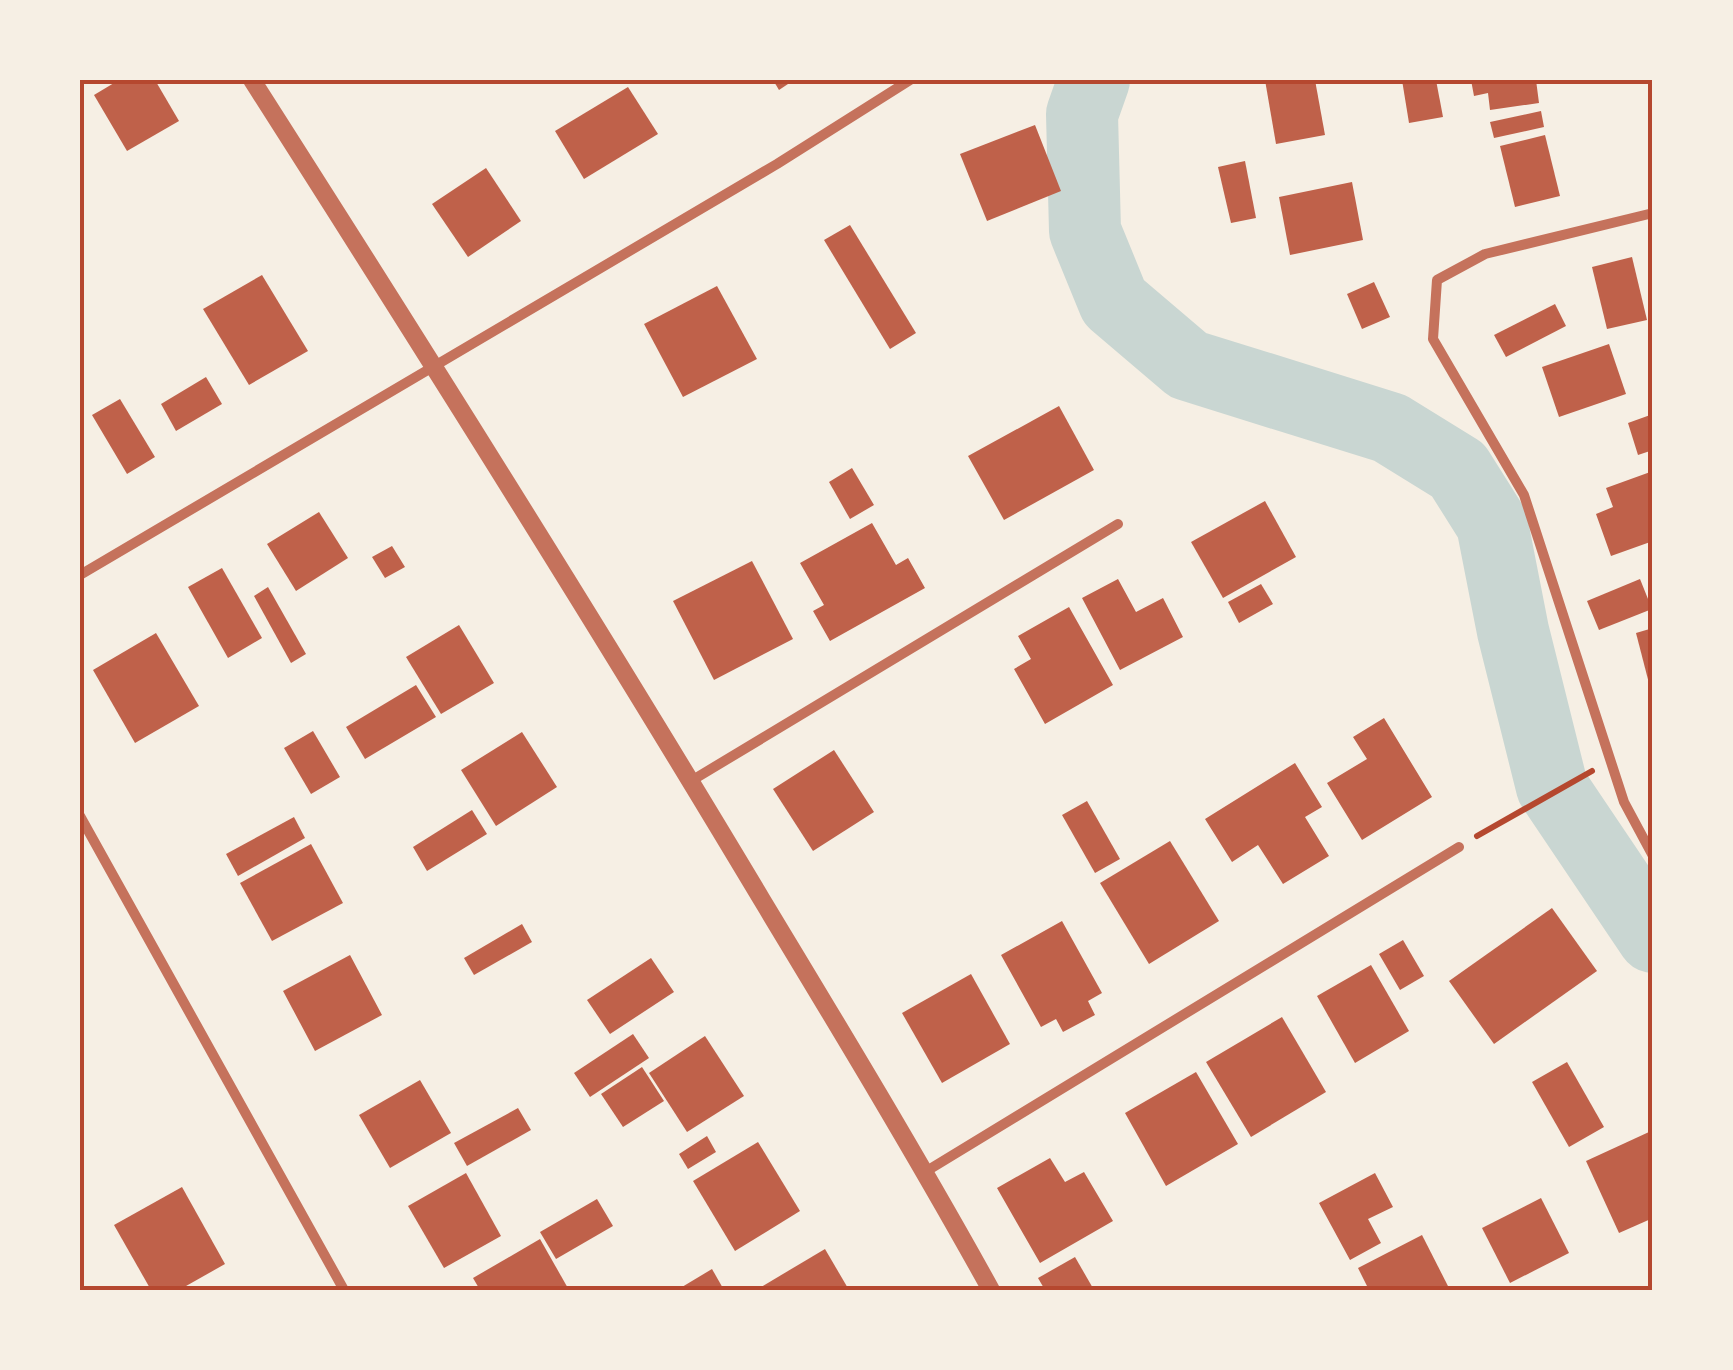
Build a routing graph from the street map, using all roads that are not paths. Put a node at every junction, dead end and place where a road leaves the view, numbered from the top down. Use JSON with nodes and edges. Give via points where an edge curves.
{"nodes":[{"id":1,"x":252,"y":80,"type":"edge"},
{"id":2,"x":910,"y":80,"type":"edge"},
{"id":3,"x":1653,"y":213,"type":"edge"},
{"id":4,"x":433,"y":364,"type":"junction"},
{"id":5,"x":1118,"y":524,"type":"dead end"},
{"id":6,"x":80,"y":575,"type":"edge"},
{"id":7,"x":691,"y":781,"type":"junction"},
{"id":8,"x":80,"y":816,"type":"edge"},
{"id":9,"x":1459,"y":847,"type":"road end"},
{"id":10,"x":1653,"y":856,"type":"edge"},
{"id":11,"x":926,"y":1172,"type":"junction"},
{"id":12,"x":344,"y":1290,"type":"edge"},
{"id":13,"x":991,"y":1290,"type":"edge"}],
"edges":[{"from":1,"to":4,"type":"street"},
{"from":2,"to":4,"type":"street"},
{"from":3,"to":10,"type":"street","via":[[1485,254],[1437,280],[1432,339],[1524,495],[1624,802]]},
{"from":4,"to":6,"type":"street"},
{"from":4,"to":7,"type":"street"},
{"from":5,"to":7,"type":"street"},
{"from":7,"to":11,"type":"street"},
{"from":8,"to":12,"type":"street"},
{"from":9,"to":11,"type":"street"},
{"from":11,"to":13,"type":"street"}]}
